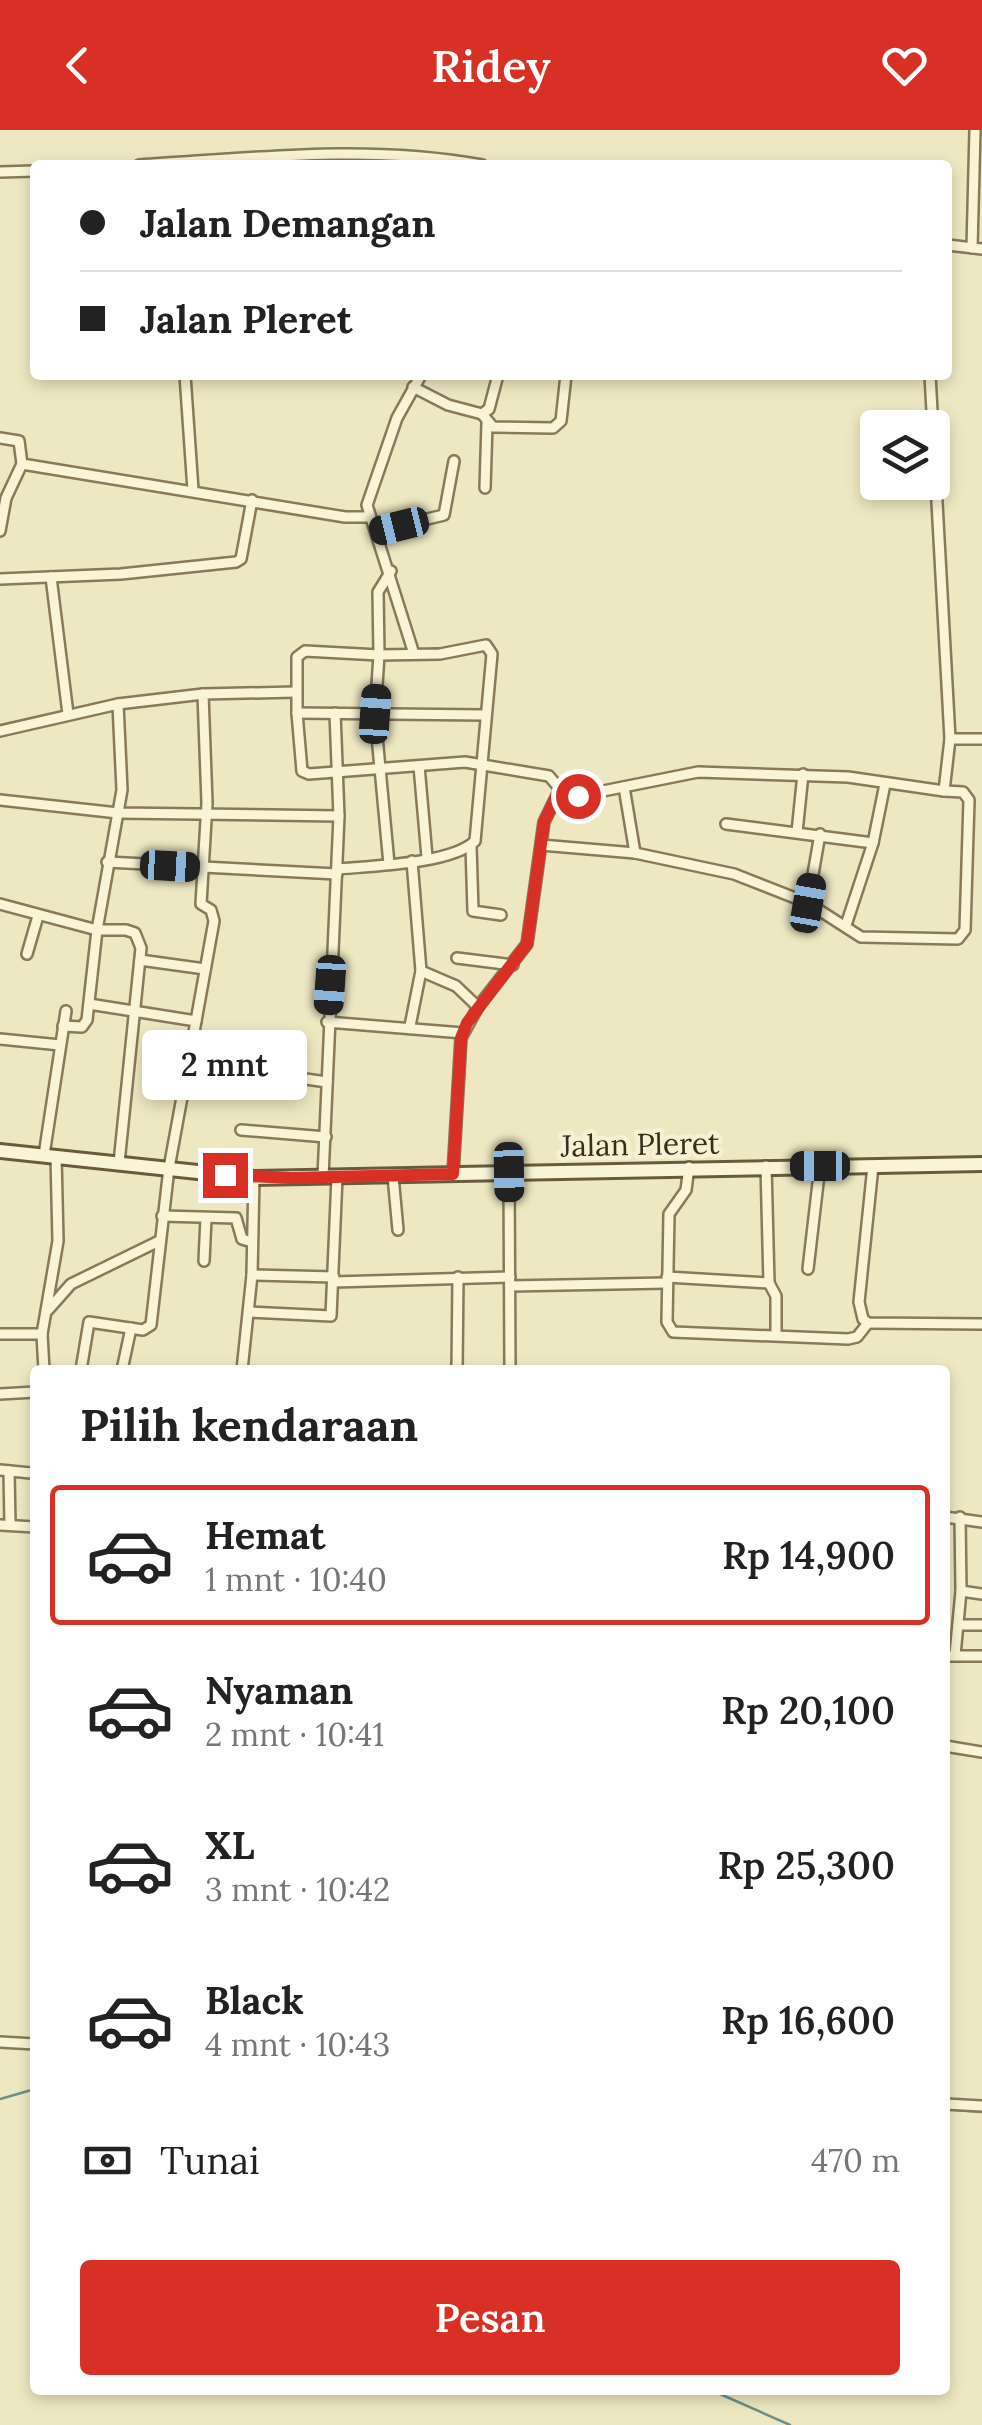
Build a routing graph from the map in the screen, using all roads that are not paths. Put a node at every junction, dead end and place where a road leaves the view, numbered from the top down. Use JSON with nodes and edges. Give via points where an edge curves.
{"nodes":[{"id":1,"x":976,"y":130,"type":"edge"},
{"id":2,"x":237,"y":160,"type":"edge"},
{"id":3,"x":454,"y":160,"type":"edge"},
{"id":4,"x":30,"y":171,"type":"edge"},
{"id":5,"x":0,"y":172,"type":"edge"},
{"id":6,"x":952,"y":246,"type":"edge"},
{"id":7,"x":977,"y":249,"type":"edge"},
{"id":8,"x":186,"y":380,"type":"edge"},
{"id":9,"x":417,"y":380,"type":"edge"},
{"id":10,"x":497,"y":380,"type":"edge"},
{"id":11,"x":565,"y":380,"type":"edge"},
{"id":12,"x":930,"y":380,"type":"edge"},
{"id":13,"x":413,"y":387,"type":"junction"},
{"id":14,"x":484,"y":418,"type":"junction"},
{"id":15,"x":0,"y":438,"type":"edge"},
{"id":16,"x":454,"y":461,"type":"dead end"},
{"id":17,"x":22,"y":464,"type":"junction"},
{"id":18,"x":485,"y":488,"type":"dead end"},
{"id":19,"x":193,"y":490,"type":"junction"},
{"id":20,"x":252,"y":500,"type":"junction"},
{"id":21,"x":370,"y":517,"type":"junction"},
{"id":22,"x":0,"y":531,"type":"edge"},
{"id":23,"x":377,"y":532,"type":"junction"},
{"id":24,"x":391,"y":572,"type":"junction"},
{"id":25,"x":51,"y":577,"type":"junction"},
{"id":26,"x":0,"y":579,"type":"edge"},
{"id":27,"x":414,"y":654,"type":"junction"},
{"id":28,"x":379,"y":655,"type":"junction"},
{"id":29,"x":296,"y":692,"type":"junction"},
{"id":30,"x":203,"y":694,"type":"junction"},
{"id":31,"x":118,"y":704,"type":"junction"},
{"id":32,"x":296,"y":712,"type":"junction"},
{"id":33,"x":335,"y":712,"type":"junction"},
{"id":34,"x":68,"y":714,"type":"junction"},
{"id":35,"x":375,"y":714,"type":"junction"},
{"id":36,"x":484,"y":716,"type":"junction"},
{"id":37,"x":0,"y":731,"type":"edge"},
{"id":38,"x":950,"y":739,"type":"junction"},
{"id":39,"x":982,"y":739,"type":"edge"},
{"id":40,"x":482,"y":763,"type":"junction"},
{"id":41,"x":419,"y":766,"type":"junction"},
{"id":42,"x":379,"y":771,"type":"junction"},
{"id":43,"x":338,"y":774,"type":"junction"},
{"id":44,"x":803,"y":774,"type":"junction"},
{"id":45,"x":885,"y":784,"type":"junction"},
{"id":46,"x":624,"y":787,"type":"junction"},
{"id":47,"x":560,"y":789,"type":"junction"},
{"id":48,"x":944,"y":791,"type":"junction"},
{"id":49,"x":0,"y":800,"type":"edge"},
{"id":50,"x":118,"y":813,"type":"junction"},
{"id":51,"x":206,"y":814,"type":"junction"},
{"id":52,"x":339,"y":816,"type":"junction"},
{"id":53,"x":726,"y":824,"type":"dead end"},
{"id":54,"x":797,"y":832,"type":"junction"},
{"id":55,"x":820,"y":834,"type":"junction"},
{"id":56,"x":873,"y":842,"type":"junction"},
{"id":57,"x":541,"y":845,"type":"junction"},
{"id":58,"x":471,"y":846,"type":"junction"},
{"id":59,"x":635,"y":852,"type":"junction"},
{"id":60,"x":427,"y":858,"type":"junction"},
{"id":61,"x":412,"y":861,"type":"junction"},
{"id":62,"x":108,"y":862,"type":"junction"},
{"id":63,"x":389,"y":864,"type":"junction"},
{"id":64,"x":202,"y":868,"type":"junction"},
{"id":65,"x":337,"y":871,"type":"junction"},
{"id":66,"x":808,"y":903,"type":"junction"},
{"id":67,"x":0,"y":904,"type":"edge"},
{"id":68,"x":501,"y":915,"type":"dead end"},
{"id":69,"x":38,"y":916,"type":"junction"},
{"id":70,"x":846,"y":925,"type":"junction"},
{"id":71,"x":97,"y":930,"type":"junction"},
{"id":72,"x":27,"y":954,"type":"dead end"},
{"id":73,"x":457,"y":958,"type":"dead end"},
{"id":74,"x":140,"y":960,"type":"junction"},
{"id":75,"x":513,"y":965,"type":"junction"},
{"id":76,"x":205,"y":969,"type":"junction"},
{"id":77,"x":421,"y":972,"type":"junction"},
{"id":78,"x":89,"y":1004,"type":"junction"},
{"id":79,"x":478,"y":1006,"type":"junction"},
{"id":80,"x":66,"y":1010,"type":"dead end"},
{"id":81,"x":134,"y":1011,"type":"junction"},
{"id":82,"x":196,"y":1021,"type":"junction"},
{"id":83,"x":327,"y":1022,"type":"junction"},
{"id":84,"x":63,"y":1026,"type":"junction"},
{"id":85,"x":410,"y":1026,"type":"junction"},
{"id":86,"x":463,"y":1032,"type":"junction"},
{"id":87,"x":0,"y":1039,"type":"edge"},
{"id":88,"x":60,"y":1045,"type":"junction"},
{"id":89,"x":191,"y":1064,"type":"junction"},
{"id":90,"x":328,"y":1082,"type":"junction"},
{"id":91,"x":241,"y":1130,"type":"dead end"},
{"id":92,"x":326,"y":1137,"type":"junction"},
{"id":93,"x":0,"y":1150,"type":"edge"},
{"id":94,"x":50,"y":1156,"type":"junction"},
{"id":95,"x":119,"y":1163,"type":"junction"},
{"id":96,"x":982,"y":1164,"type":"edge"},
{"id":97,"x":766,"y":1166,"type":"junction"},
{"id":98,"x":820,"y":1166,"type":"junction"},
{"id":99,"x":873,"y":1166,"type":"junction"},
{"id":100,"x":689,"y":1167,"type":"junction"},
{"id":101,"x":169,"y":1168,"type":"junction"},
{"id":102,"x":509,"y":1172,"type":"junction"},
{"id":103,"x":453,"y":1174,"type":"junction"},
{"id":104,"x":393,"y":1176,"type":"junction"},
{"id":105,"x":330,"y":1177,"type":"junction"},
{"id":106,"x":254,"y":1178,"type":"junction"},
{"id":107,"x":162,"y":1216,"type":"junction"},
{"id":108,"x":206,"y":1218,"type":"junction"},
{"id":109,"x":398,"y":1230,"type":"dead end"},
{"id":110,"x":159,"y":1241,"type":"junction"},
{"id":111,"x":252,"y":1242,"type":"junction"},
{"id":112,"x":204,"y":1261,"type":"dead end"},
{"id":113,"x":808,"y":1269,"type":"dead end"},
{"id":114,"x":252,"y":1275,"type":"junction"},
{"id":115,"x":458,"y":1277,"type":"junction"},
{"id":116,"x":334,"y":1279,"type":"junction"},
{"id":117,"x":666,"y":1280,"type":"junction"},
{"id":118,"x":510,"y":1282,"type":"junction"},
{"id":119,"x":768,"y":1283,"type":"junction"},
{"id":120,"x":249,"y":1312,"type":"junction"},
{"id":121,"x":44,"y":1315,"type":"junction"},
{"id":122,"x":868,"y":1323,"type":"junction"},
{"id":123,"x":982,"y":1324,"type":"edge"},
{"id":124,"x":130,"y":1328,"type":"junction"},
{"id":125,"x":0,"y":1334,"type":"edge"},
{"id":126,"x":42,"y":1334,"type":"junction"},
{"id":127,"x":776,"y":1334,"type":"junction"},
{"id":128,"x":44,"y":1365,"type":"edge"},
{"id":129,"x":82,"y":1365,"type":"edge"},
{"id":130,"x":123,"y":1365,"type":"edge"},
{"id":131,"x":243,"y":1365,"type":"edge"},
{"id":132,"x":457,"y":1365,"type":"edge"},
{"id":133,"x":510,"y":1365,"type":"edge"},
{"id":134,"x":30,"y":1392,"type":"edge"},
{"id":135,"x":0,"y":1394,"type":"edge"},
{"id":136,"x":5,"y":1471,"type":"edge"},
{"id":137,"x":30,"y":1473,"type":"edge"},
{"id":138,"x":950,"y":1516,"type":"edge"},
{"id":139,"x":960,"y":1517,"type":"junction"},
{"id":140,"x":982,"y":1522,"type":"edge"},
{"id":141,"x":5,"y":1525,"type":"edge"},
{"id":142,"x":30,"y":1526,"type":"edge"},
{"id":143,"x":962,"y":1591,"type":"junction"},
{"id":144,"x":982,"y":1594,"type":"edge"},
{"id":145,"x":958,"y":1625,"type":"junction"},
{"id":146,"x":982,"y":1625,"type":"edge"},
{"id":147,"x":950,"y":1655,"type":"edge"},
{"id":148,"x":982,"y":1656,"type":"edge"},
{"id":149,"x":950,"y":1747,"type":"edge"},
{"id":150,"x":982,"y":1752,"type":"edge"},
{"id":151,"x":0,"y":2042,"type":"edge"},
{"id":152,"x":30,"y":2044,"type":"edge"},
{"id":153,"x":950,"y":2104,"type":"edge"},
{"id":154,"x":982,"y":2106,"type":"edge"}],
"edges":[{"from":1,"to":7,"type":"street"},
{"from":2,"to":3,"type":"street","via":[[374,153]]},
{"from":4,"to":5,"type":"street"},
{"from":6,"to":7,"type":"street"},
{"from":8,"to":19,"type":"street"},
{"from":9,"to":13,"type":"street"},
{"from":10,"to":14,"type":"street"},
{"from":11,"to":14,"type":"street","via":[[558,426],[497,428]]},
{"from":12,"to":38,"type":"street"},
{"from":13,"to":14,"type":"street"},
{"from":13,"to":21,"type":"street","via":[[368,496]]},
{"from":14,"to":18,"type":"street"},
{"from":15,"to":17,"type":"street","via":[[19,441]]},
{"from":16,"to":23,"type":"street","via":[[444,514]]},
{"from":17,"to":19,"type":"street"},
{"from":17,"to":22,"type":"street"},
{"from":19,"to":20,"type":"street"},
{"from":20,"to":21,"type":"street"},
{"from":20,"to":25,"type":"street","via":[[236,562]]},
{"from":21,"to":23,"type":"street"},
{"from":23,"to":24,"type":"street"},
{"from":24,"to":27,"type":"street"},
{"from":24,"to":28,"type":"street","via":[[378,592]]},
{"from":25,"to":26,"type":"street"},
{"from":25,"to":34,"type":"street"},
{"from":27,"to":28,"type":"street"},
{"from":27,"to":36,"type":"street","via":[[489,646]]},
{"from":28,"to":29,"type":"street","via":[[302,652]]},
{"from":28,"to":35,"type":"street"},
{"from":29,"to":30,"type":"street"},
{"from":29,"to":32,"type":"street"},
{"from":30,"to":31,"type":"street"},
{"from":30,"to":51,"type":"street"},
{"from":31,"to":34,"type":"street"},
{"from":31,"to":50,"type":"street"},
{"from":32,"to":33,"type":"street"},
{"from":32,"to":43,"type":"street","via":[[302,771]]},
{"from":33,"to":35,"type":"street"},
{"from":33,"to":43,"type":"street"},
{"from":34,"to":37,"type":"street"},
{"from":35,"to":36,"type":"street"},
{"from":35,"to":42,"type":"street"},
{"from":36,"to":40,"type":"street"},
{"from":38,"to":39,"type":"street"},
{"from":38,"to":48,"type":"street"},
{"from":40,"to":41,"type":"street"},
{"from":40,"to":47,"type":"street","via":[[549,776]]},
{"from":40,"to":58,"type":"street","via":[[478,834]]},
{"from":41,"to":42,"type":"street"},
{"from":41,"to":60,"type":"street"},
{"from":42,"to":43,"type":"street"},
{"from":42,"to":63,"type":"street"},
{"from":43,"to":52,"type":"street"},
{"from":44,"to":45,"type":"street"},
{"from":44,"to":46,"type":"street","via":[[698,772]]},
{"from":44,"to":54,"type":"street"},
{"from":45,"to":48,"type":"street"},
{"from":45,"to":56,"type":"street"},
{"from":46,"to":47,"type":"street","via":[[574,796]]},
{"from":46,"to":59,"type":"street"},
{"from":47,"to":57,"type":"street"},
{"from":48,"to":70,"type":"street","via":[[963,792],[970,800],[963,936],[866,938]]},
{"from":49,"to":50,"type":"street"},
{"from":50,"to":51,"type":"street"},
{"from":50,"to":62,"type":"street"},
{"from":51,"to":52,"type":"street"},
{"from":51,"to":64,"type":"street"},
{"from":52,"to":65,"type":"street"},
{"from":53,"to":54,"type":"street"},
{"from":54,"to":55,"type":"street"},
{"from":55,"to":56,"type":"street"},
{"from":55,"to":66,"type":"street"},
{"from":56,"to":70,"type":"street"},
{"from":57,"to":59,"type":"street"},
{"from":57,"to":75,"type":"street","via":[[529,938]]},
{"from":58,"to":60,"type":"street"},
{"from":58,"to":68,"type":"street","via":[[474,911]]},
{"from":59,"to":66,"type":"street","via":[[734,874]]},
{"from":60,"to":61,"type":"street"},
{"from":61,"to":63,"type":"street"},
{"from":61,"to":77,"type":"street"},
{"from":62,"to":64,"type":"street"},
{"from":62,"to":71,"type":"street"},
{"from":63,"to":65,"type":"street"},
{"from":64,"to":65,"type":"street"},
{"from":64,"to":76,"type":"street","via":[[201,904],[214,921]]},
{"from":65,"to":83,"type":"street"},
{"from":66,"to":70,"type":"street"},
{"from":67,"to":69,"type":"street"},
{"from":69,"to":71,"type":"street"},
{"from":69,"to":72,"type":"street"},
{"from":71,"to":74,"type":"street","via":[[134,933]]},
{"from":71,"to":78,"type":"street"},
{"from":73,"to":75,"type":"street"},
{"from":74,"to":76,"type":"street"},
{"from":74,"to":81,"type":"street"},
{"from":75,"to":79,"type":"street"},
{"from":76,"to":82,"type":"street"},
{"from":77,"to":79,"type":"street","via":[[456,986]]},
{"from":77,"to":85,"type":"street"},
{"from":78,"to":81,"type":"street"},
{"from":78,"to":84,"type":"street","via":[[82,1027]]},
{"from":79,"to":86,"type":"street"},
{"from":80,"to":84,"type":"street"},
{"from":81,"to":82,"type":"street"},
{"from":81,"to":95,"type":"street"},
{"from":82,"to":89,"type":"street"},
{"from":83,"to":85,"type":"street"},
{"from":83,"to":90,"type":"street"},
{"from":84,"to":88,"type":"street"},
{"from":85,"to":86,"type":"street"},
{"from":86,"to":103,"type":"street"},
{"from":87,"to":88,"type":"street"},
{"from":88,"to":94,"type":"street"},
{"from":89,"to":90,"type":"street"},
{"from":89,"to":101,"type":"street"},
{"from":90,"to":92,"type":"street"},
{"from":91,"to":92,"type":"street"},
{"from":92,"to":105,"type":"street"},
{"from":93,"to":94,"type":"main road","name":"Jalan Pleret"},
{"from":94,"to":95,"type":"main road","name":"Jalan Pleret"},
{"from":94,"to":121,"type":"street","via":[[58,1241]]},
{"from":95,"to":101,"type":"main road","name":"Jalan Pleret"},
{"from":96,"to":99,"type":"main road","name":"Jalan Pleret"},
{"from":97,"to":98,"type":"main road","name":"Jalan Pleret"},
{"from":97,"to":100,"type":"main road","name":"Jalan Pleret"},
{"from":97,"to":119,"type":"street"},
{"from":98,"to":99,"type":"main road","name":"Jalan Pleret"},
{"from":98,"to":113,"type":"street"},
{"from":99,"to":122,"type":"street","via":[[859,1302]]},
{"from":100,"to":102,"type":"main road","name":"Jalan Pleret"},
{"from":100,"to":117,"type":"street","via":[[686,1190],[669,1214]]},
{"from":101,"to":106,"type":"main road","name":"Jalan Pleret"},
{"from":101,"to":107,"type":"street"},
{"from":102,"to":103,"type":"main road","name":"Jalan Pleret"},
{"from":102,"to":118,"type":"street"},
{"from":103,"to":104,"type":"main road","name":"Jalan Pleret"},
{"from":104,"to":105,"type":"main road","name":"Jalan Pleret"},
{"from":104,"to":109,"type":"street"},
{"from":105,"to":106,"type":"main road","name":"Jalan Pleret"},
{"from":105,"to":116,"type":"street"},
{"from":106,"to":111,"type":"street"},
{"from":107,"to":108,"type":"street"},
{"from":107,"to":110,"type":"street"},
{"from":108,"to":111,"type":"street","via":[[236,1218],[242,1239]]},
{"from":108,"to":112,"type":"street"},
{"from":110,"to":121,"type":"street","via":[[71,1284]]},
{"from":110,"to":124,"type":"street","via":[[151,1325]]},
{"from":111,"to":114,"type":"street"},
{"from":114,"to":116,"type":"street"},
{"from":114,"to":120,"type":"street"},
{"from":115,"to":116,"type":"street"},
{"from":115,"to":118,"type":"street"},
{"from":115,"to":132,"type":"street"},
{"from":116,"to":120,"type":"street","via":[[330,1316]]},
{"from":117,"to":118,"type":"street"},
{"from":117,"to":119,"type":"street"},
{"from":117,"to":127,"type":"street","via":[[673,1332]]},
{"from":118,"to":133,"type":"street"},
{"from":119,"to":127,"type":"street","via":[[776,1296]]},
{"from":120,"to":131,"type":"street"},
{"from":121,"to":126,"type":"street"},
{"from":122,"to":123,"type":"street"},
{"from":122,"to":127,"type":"street","via":[[857,1337]]},
{"from":124,"to":129,"type":"street","via":[[88,1322]]},
{"from":124,"to":130,"type":"street"},
{"from":125,"to":126,"type":"street"},
{"from":126,"to":128,"type":"street"},
{"from":134,"to":135,"type":"street"},
{"from":136,"to":137,"type":"street"},
{"from":136,"to":141,"type":"street"},
{"from":138,"to":139,"type":"street"},
{"from":139,"to":140,"type":"street"},
{"from":139,"to":143,"type":"street"},
{"from":141,"to":142,"type":"street"},
{"from":143,"to":144,"type":"street"},
{"from":143,"to":145,"type":"street"},
{"from":145,"to":146,"type":"street"},
{"from":145,"to":147,"type":"street"},
{"from":147,"to":148,"type":"street"},
{"from":149,"to":150,"type":"street"},
{"from":151,"to":152,"type":"street"},
{"from":153,"to":154,"type":"street"}]}
